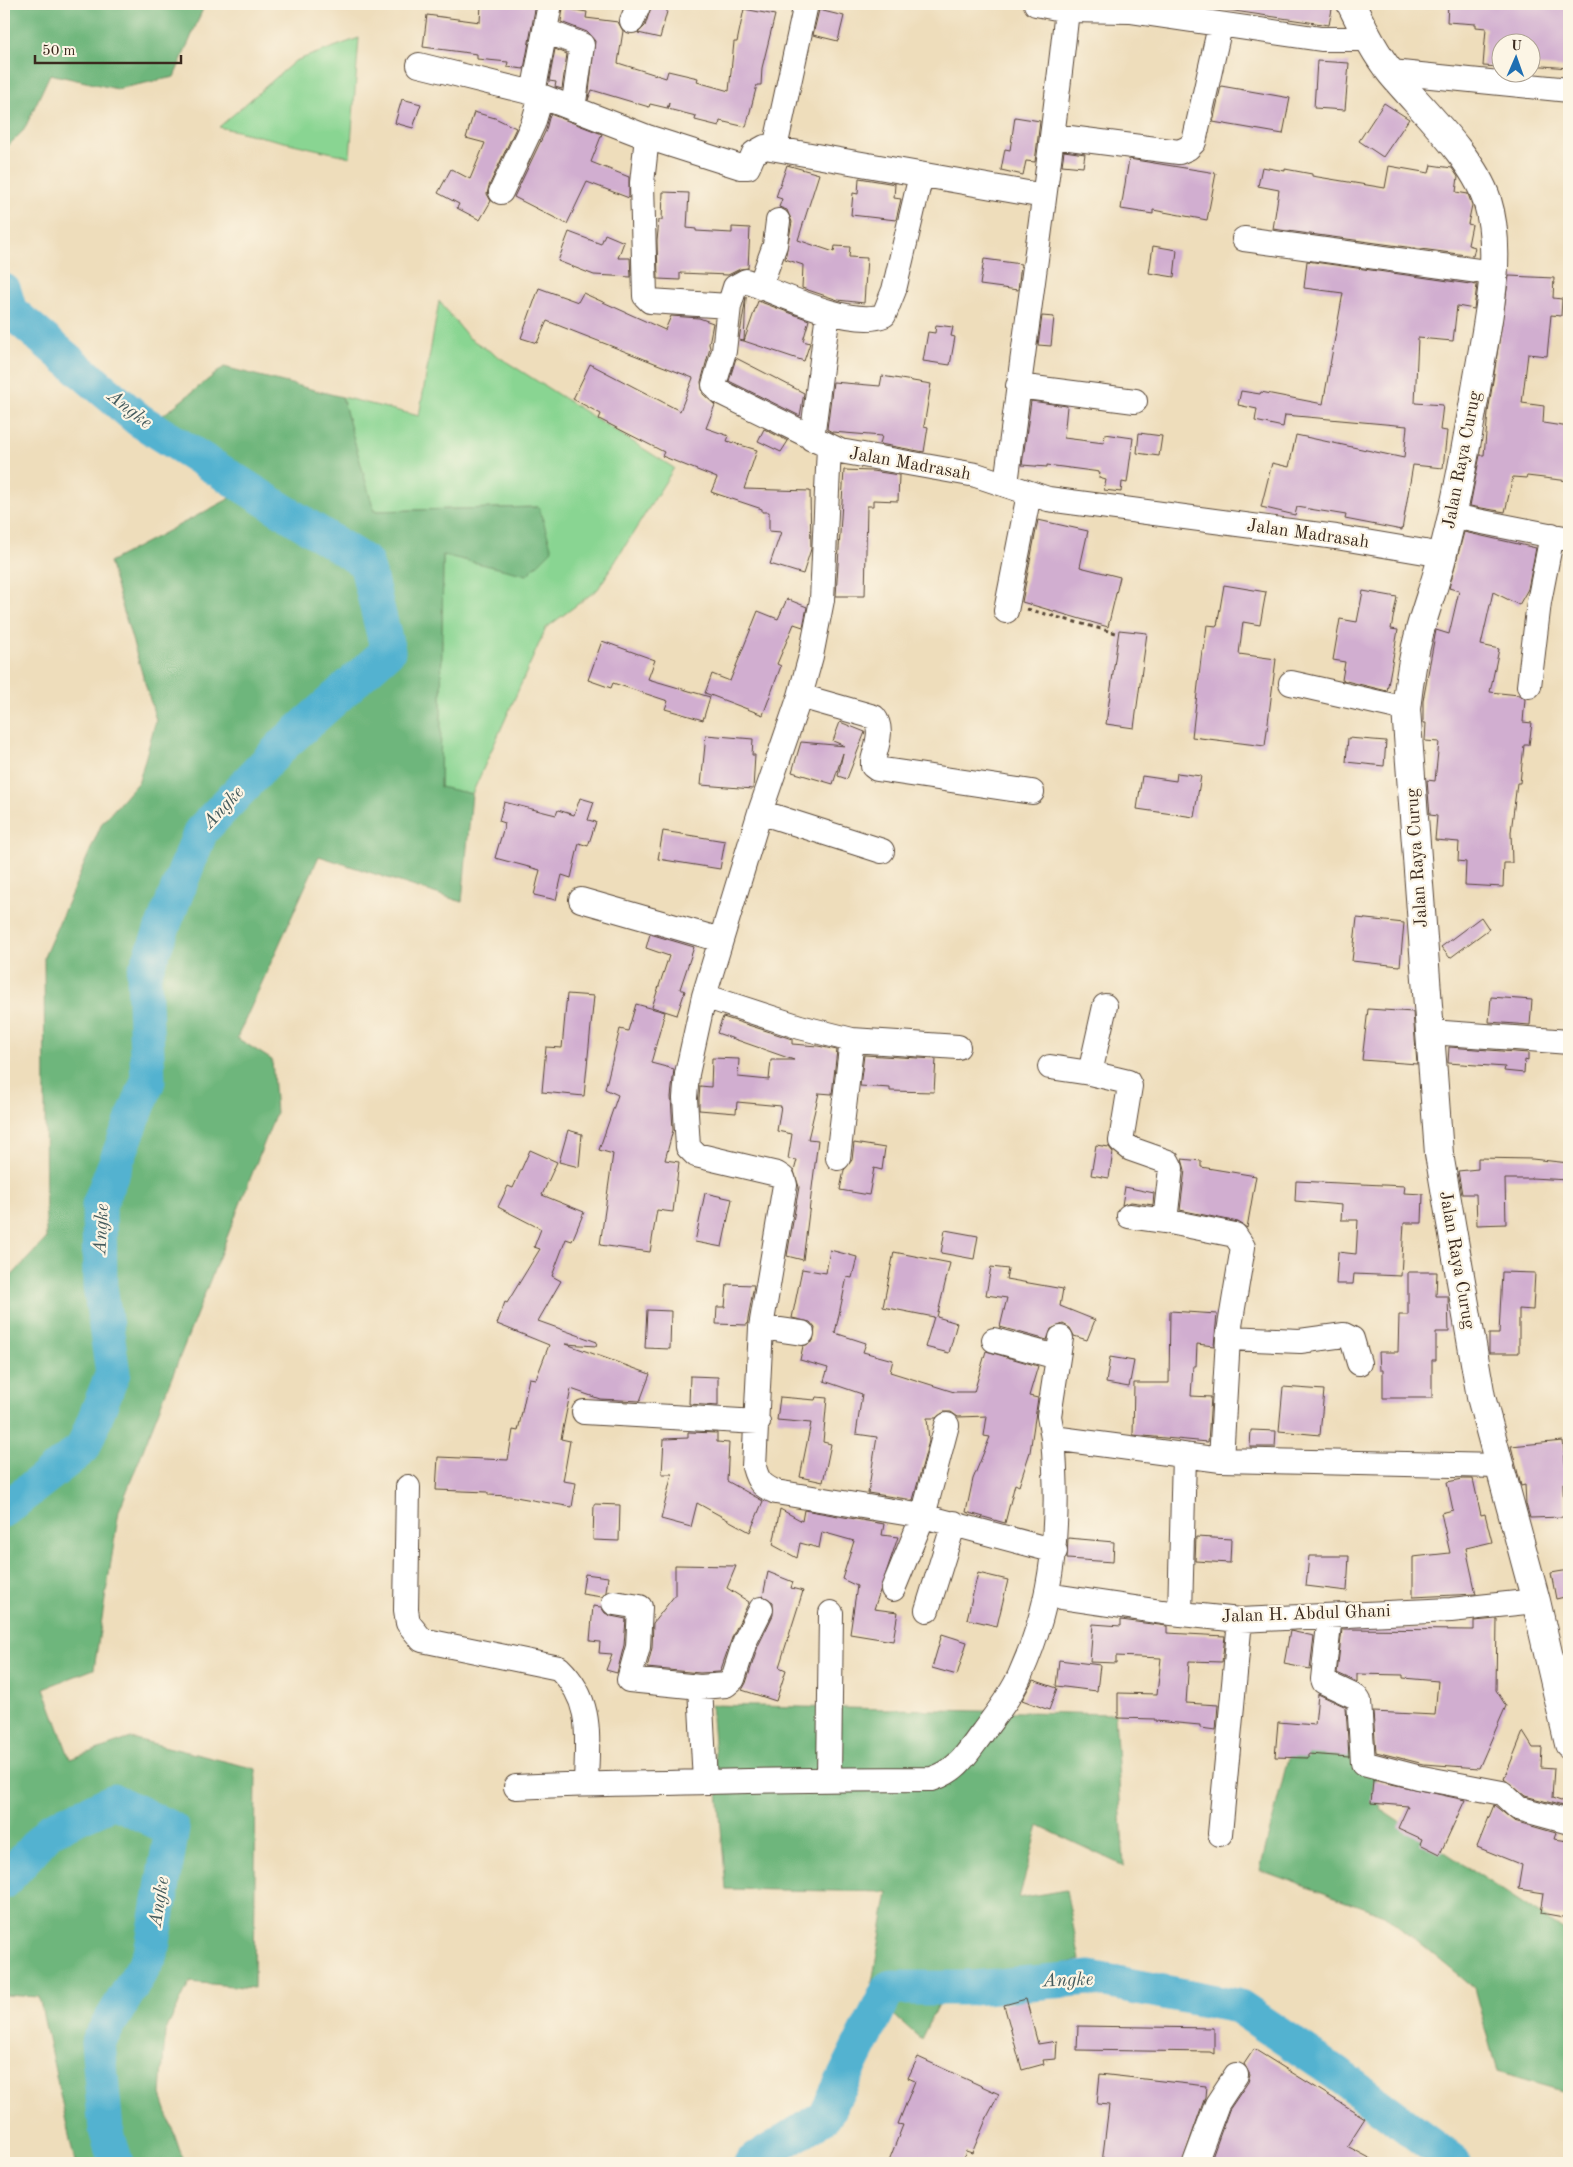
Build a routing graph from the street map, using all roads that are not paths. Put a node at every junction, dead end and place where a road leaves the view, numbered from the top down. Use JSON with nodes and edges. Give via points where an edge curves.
{"nodes":[{"id":1,"x":550,"y":4,"type":"edge"},
{"id":2,"x":806,"y":4,"type":"edge"},
{"id":3,"x":1036,"y":4,"type":"edge"},
{"id":4,"x":1131,"y":7,"type":"edge"},
{"id":5,"x":1353,"y":7,"type":"edge"},
{"id":6,"x":1067,"y":10,"type":"junction"},
{"id":7,"x":1220,"y":26,"type":"junction"},
{"id":8,"x":546,"y":32,"type":"junction"},
{"id":9,"x":1368,"y":38,"type":"junction"},
{"id":10,"x":419,"y":65,"type":"dead end"},
{"id":11,"x":1390,"y":72,"type":"junction"},
{"id":12,"x":1569,"y":90,"type":"edge"},
{"id":13,"x":537,"y":95,"type":"junction"},
{"id":14,"x":573,"y":109,"type":"junction"},
{"id":15,"x":1054,"y":136,"type":"junction"},
{"id":16,"x":647,"y":137,"type":"junction"},
{"id":17,"x":775,"y":148,"type":"junction"},
{"id":18,"x":921,"y":175,"type":"junction"},
{"id":19,"x":502,"y":192,"type":"dead end"},
{"id":20,"x":1044,"y":196,"type":"junction"},
{"id":21,"x":778,"y":221,"type":"dead end"},
{"id":22,"x":1244,"y":239,"type":"dead end"},
{"id":23,"x":1493,"y":273,"type":"junction"},
{"id":24,"x":760,"y":286,"type":"junction"},
{"id":25,"x":729,"y":306,"type":"junction"},
{"id":26,"x":828,"y":312,"type":"junction"},
{"id":27,"x":1018,"y":386,"type":"junction"},
{"id":28,"x":1135,"y":401,"type":"dead end"},
{"id":29,"x":820,"y":443,"type":"junction"},
{"id":30,"x":1006,"y":484,"type":"junction"},
{"id":31,"x":1029,"y":494,"type":"junction"},
{"id":32,"x":1452,"y":516,"type":"junction"},
{"id":33,"x":1561,"y":537,"type":"edge"},
{"id":34,"x":1443,"y":554,"type":"junction"},
{"id":35,"x":1006,"y":607,"type":"road end"},
{"id":36,"x":1291,"y":683,"type":"dead end"},
{"id":37,"x":1529,"y":686,"type":"dead end"},
{"id":38,"x":800,"y":696,"type":"junction"},
{"id":39,"x":1406,"y":708,"type":"junction"},
{"id":40,"x":1032,"y":792,"type":"dead end"},
{"id":41,"x":760,"y":812,"type":"junction"},
{"id":42,"x":882,"y":851,"type":"dead end"},
{"id":43,"x":581,"y":900,"type":"dead end"},
{"id":44,"x":721,"y":940,"type":"junction"},
{"id":45,"x":704,"y":996,"type":"junction"},
{"id":46,"x":1105,"y":1006,"type":"dead end"},
{"id":47,"x":1430,"y":1032,"type":"junction"},
{"id":48,"x":852,"y":1040,"type":"junction"},
{"id":49,"x":1569,"y":1042,"type":"edge"},
{"id":50,"x":958,"y":1047,"type":"dead end"},
{"id":51,"x":1050,"y":1067,"type":"dead end"},
{"id":52,"x":1090,"y":1073,"type":"junction"},
{"id":53,"x":838,"y":1158,"type":"dead end"},
{"id":54,"x":1128,"y":1216,"type":"dead end"},
{"id":55,"x":1165,"y":1221,"type":"junction"},
{"id":56,"x":761,"y":1326,"type":"junction"},
{"id":57,"x":802,"y":1334,"type":"dead end"},
{"id":58,"x":1228,"y":1338,"type":"junction"},
{"id":59,"x":994,"y":1340,"type":"dead end"},
{"id":60,"x":1359,"y":1363,"type":"dead end"},
{"id":61,"x":584,"y":1412,"type":"dead end"},
{"id":62,"x":758,"y":1422,"type":"junction"},
{"id":63,"x":947,"y":1425,"type":"dead end"},
{"id":64,"x":1053,"y":1438,"type":"junction"},
{"id":65,"x":1184,"y":1455,"type":"junction"},
{"id":66,"x":1221,"y":1460,"type":"junction"},
{"id":67,"x":1500,"y":1466,"type":"junction"},
{"id":68,"x":408,"y":1487,"type":"dead end"},
{"id":69,"x":923,"y":1516,"type":"junction"},
{"id":70,"x":954,"y":1523,"type":"junction"},
{"id":71,"x":1055,"y":1551,"type":"junction"},
{"id":72,"x":893,"y":1589,"type":"dead end"},
{"id":73,"x":1047,"y":1595,"type":"junction"},
{"id":74,"x":1536,"y":1601,"type":"junction"},
{"id":75,"x":614,"y":1602,"type":"dead end"},
{"id":76,"x":761,"y":1609,"type":"dead end"},
{"id":77,"x":927,"y":1610,"type":"dead end"},
{"id":78,"x":831,"y":1613,"type":"dead end"},
{"id":79,"x":1180,"y":1614,"type":"junction"},
{"id":80,"x":1330,"y":1616,"type":"junction"},
{"id":81,"x":1240,"y":1620,"type":"junction"},
{"id":82,"x":700,"y":1687,"type":"junction"},
{"id":83,"x":1569,"y":1744,"type":"edge"},
{"id":84,"x":829,"y":1778,"type":"junction"},
{"id":85,"x":705,"y":1782,"type":"junction"},
{"id":86,"x":586,"y":1783,"type":"junction"},
{"id":87,"x":516,"y":1787,"type":"dead end"},
{"id":88,"x":1569,"y":1822,"type":"edge"},
{"id":89,"x":1220,"y":1834,"type":"dead end"},
{"id":90,"x":1236,"y":2075,"type":"dead end"},
{"id":91,"x":1195,"y":2163,"type":"edge"}],
"edges":[{"from":1,"to":8,"type":"street"},
{"from":2,"to":17,"type":"street"},
{"from":3,"to":6,"type":"street"},
{"from":4,"to":6,"type":"street"},
{"from":4,"to":7,"type":"street"},
{"from":5,"to":9,"type":"main road","name":"Jalan Raya Curug"},
{"from":6,"to":15,"type":"street"},
{"from":7,"to":9,"type":"street","via":[[1321,40]]},
{"from":7,"to":15,"type":"street","via":[[1194,142],[1188,148],[1179,152]]},
{"from":8,"to":13,"type":"street"},
{"from":8,"to":14,"type":"street","via":[[582,45]]},
{"from":9,"to":11,"type":"main road","name":"Jalan Raya Curug"},
{"from":10,"to":13,"type":"street"},
{"from":11,"to":12,"type":"street"},
{"from":11,"to":23,"type":"main road","name":"Jalan Raya Curug","via":[[1458,151],[1478,182],[1492,228]]},
{"from":13,"to":14,"type":"street"},
{"from":13,"to":19,"type":"street","via":[[533,124]]},
{"from":14,"to":16,"type":"street"},
{"from":15,"to":20,"type":"street"},
{"from":16,"to":17,"type":"street","via":[[745,168],[758,150],[765,146]]},
{"from":16,"to":25,"type":"street","via":[[642,183],[646,299]]},
{"from":17,"to":18,"type":"street"},
{"from":18,"to":20,"type":"street"},
{"from":18,"to":26,"type":"street","via":[[894,290],[884,315],[867,319]]},
{"from":20,"to":27,"type":"street"},
{"from":21,"to":24,"type":"street","via":[[775,245]]},
{"from":22,"to":23,"type":"street"},
{"from":23,"to":32,"type":"main road","name":"Jalan Raya Curug","via":[[1486,336]]},
{"from":24,"to":25,"type":"street","via":[[746,281],[738,284]]},
{"from":24,"to":26,"type":"street"},
{"from":25,"to":29,"type":"street","name":"Jalan Madrasah","via":[[724,351],[714,385],[716,389]]},
{"from":26,"to":29,"type":"street"},
{"from":27,"to":28,"type":"street"},
{"from":27,"to":30,"type":"street"},
{"from":29,"to":30,"type":"street","name":"Jalan Madrasah","via":[[871,458],[968,474]]},
{"from":29,"to":38,"type":"street","via":[[822,600]]},
{"from":30,"to":31,"type":"street","name":"Jalan Madrasah"},
{"from":31,"to":34,"type":"street","name":"Jalan Madrasah"},
{"from":31,"to":35,"type":"street"},
{"from":32,"to":33,"type":"street"},
{"from":32,"to":34,"type":"main road","name":"Jalan Raya Curug"},
{"from":33,"to":37,"type":"street","via":[[1539,602]]},
{"from":34,"to":39,"type":"main road","name":"Jalan Raya Curug","via":[[1416,647]]},
{"from":36,"to":39,"type":"street"},
{"from":38,"to":40,"type":"street","via":[[874,717],[879,729],[873,766],[878,769]]},
{"from":38,"to":41,"type":"street"},
{"from":39,"to":47,"type":"main road","name":"Jalan Raya Curug"},
{"from":41,"to":42,"type":"street"},
{"from":41,"to":44,"type":"street"},
{"from":43,"to":44,"type":"street"},
{"from":44,"to":45,"type":"street"},
{"from":45,"to":48,"type":"street","via":[[785,1023]]},
{"from":45,"to":56,"type":"street","via":[[686,1082],[688,1147],[696,1155],[777,1174],[785,1185]]},
{"from":46,"to":52,"type":"street"},
{"from":47,"to":49,"type":"street"},
{"from":47,"to":67,"type":"main road","name":"Jalan Raya Curug","via":[[1445,1188],[1482,1397]]},
{"from":48,"to":50,"type":"street"},
{"from":48,"to":53,"type":"street"},
{"from":51,"to":52,"type":"street"},
{"from":52,"to":55,"type":"street","via":[[1128,1082],[1121,1141],[1131,1149],[1168,1162],[1171,1168]]},
{"from":54,"to":55,"type":"street"},
{"from":55,"to":58,"type":"street","via":[[1235,1235],[1240,1239],[1243,1247]]},
{"from":56,"to":57,"type":"street"},
{"from":56,"to":62,"type":"street"},
{"from":58,"to":60,"type":"street","via":[[1300,1341],[1344,1335],[1352,1339]]},
{"from":58,"to":66,"type":"street"},
{"from":59,"to":64,"type":"street","via":[[1059,1347],[1049,1416]]},
{"from":61,"to":62,"type":"street"},
{"from":62,"to":69,"type":"street","via":[[754,1467],[764,1487],[776,1492]]},
{"from":63,"to":69,"type":"street"},
{"from":64,"to":65,"type":"street"},
{"from":64,"to":71,"type":"street"},
{"from":65,"to":66,"type":"street"},
{"from":65,"to":79,"type":"street"},
{"from":66,"to":67,"type":"street"},
{"from":67,"to":74,"type":"main road","name":"Jalan Raya Curug"},
{"from":68,"to":86,"type":"street","via":[[408,1624],[422,1640],[559,1668],[573,1682],[584,1708],[588,1726]]},
{"from":69,"to":70,"type":"street"},
{"from":69,"to":72,"type":"street"},
{"from":70,"to":71,"type":"street"},
{"from":70,"to":77,"type":"street"},
{"from":71,"to":73,"type":"street"},
{"from":73,"to":79,"type":"street","name":"Jalan H. Abdul Ghani"},
{"from":73,"to":84,"type":"street","via":[[1020,1676],[1006,1700],[947,1775],[932,1779]]},
{"from":74,"to":80,"type":"street","name":"Jalan H. Abdul Ghani","via":[[1451,1610]]},
{"from":74,"to":83,"type":"main road","name":"Jalan Raya Curug"},
{"from":75,"to":82,"type":"street","via":[[640,1607],[638,1647],[629,1680]]},
{"from":76,"to":82,"type":"street","via":[[745,1641],[733,1679],[726,1685]]},
{"from":78,"to":84,"type":"street"},
{"from":79,"to":81,"type":"street","name":"Jalan H. Abdul Ghani"},
{"from":80,"to":81,"type":"street","name":"Jalan H. Abdul Ghani"},
{"from":80,"to":88,"type":"street","via":[[1323,1679],[1359,1701],[1362,1763],[1502,1793],[1518,1808]]},
{"from":81,"to":89,"type":"street"},
{"from":82,"to":85,"type":"street"},
{"from":84,"to":85,"type":"street"},
{"from":85,"to":86,"type":"street"},
{"from":86,"to":87,"type":"street"},
{"from":90,"to":91,"type":"street","via":[[1217,2104]]}]}
